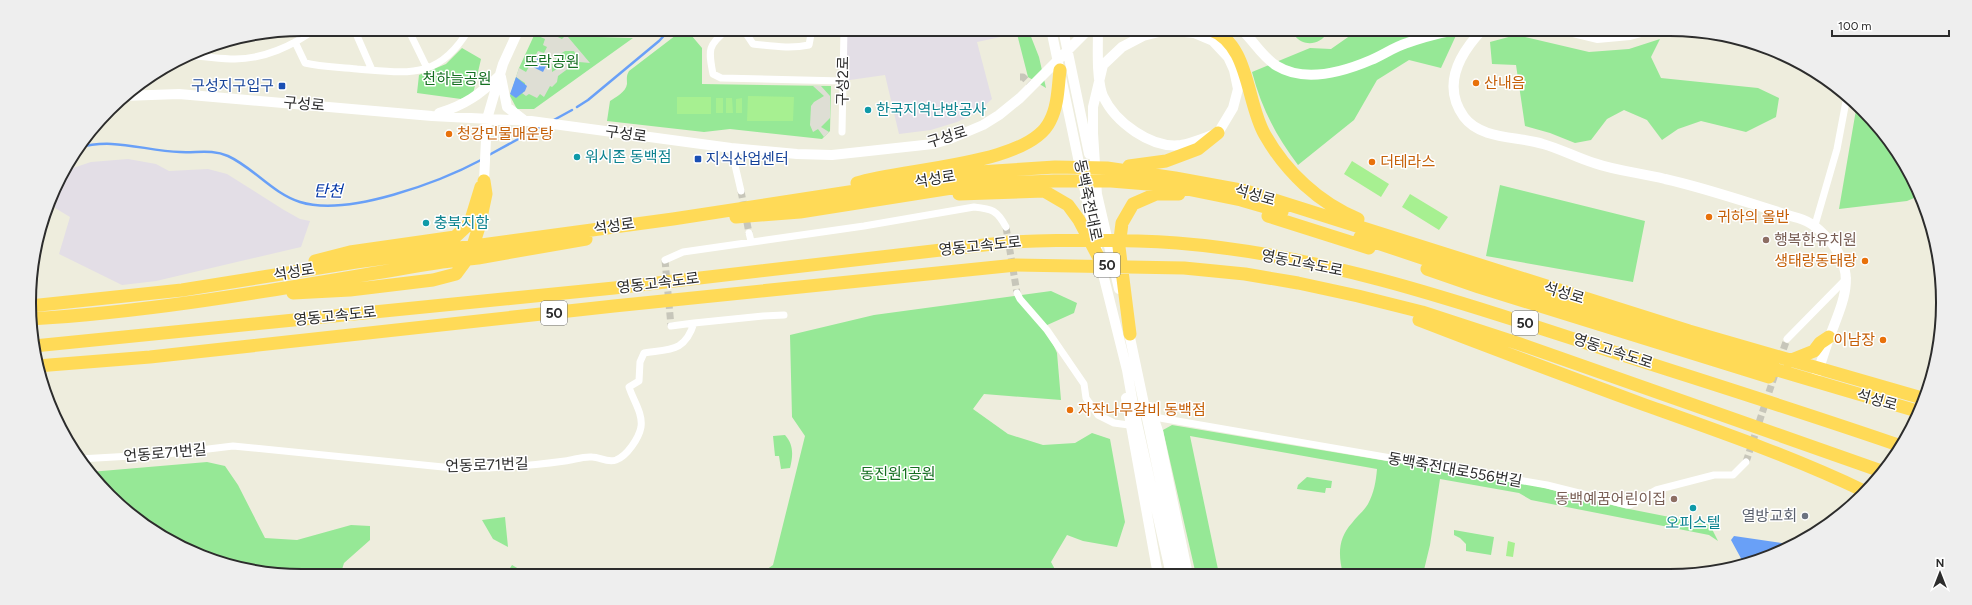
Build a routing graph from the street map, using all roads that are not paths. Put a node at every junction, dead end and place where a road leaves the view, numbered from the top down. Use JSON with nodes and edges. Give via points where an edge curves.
{"nodes":[{"id":1,"x":305,"y":36,"type":"edge"},
{"id":2,"x":357,"y":36,"type":"edge"},
{"id":3,"x":411,"y":36,"type":"edge"},
{"id":4,"x":464,"y":36,"type":"edge"},
{"id":5,"x":516,"y":36,"type":"edge"},
{"id":6,"x":719,"y":36,"type":"edge"},
{"id":7,"x":748,"y":36,"type":"edge"},
{"id":8,"x":811,"y":36,"type":"edge"},
{"id":9,"x":844,"y":36,"type":"edge"},
{"id":10,"x":1053,"y":36,"type":"edge"},
{"id":11,"x":1064,"y":36,"type":"edge"},
{"id":12,"x":1082,"y":36,"type":"edge"},
{"id":13,"x":1098,"y":36,"type":"edge"},
{"id":14,"x":1143,"y":36,"type":"edge"},
{"id":15,"x":1201,"y":36,"type":"edge"},
{"id":16,"x":1218,"y":36,"type":"edge"},
{"id":17,"x":1247,"y":36,"type":"edge"},
{"id":18,"x":1432,"y":36,"type":"edge"},
{"id":19,"x":1477,"y":36,"type":"edge"},
{"id":20,"x":1589,"y":36,"type":"edge"},
{"id":21,"x":1619,"y":36,"type":"edge"},
{"id":22,"x":296,"y":42,"type":"junction"},
{"id":23,"x":206,"y":54,"type":"edge"},
{"id":24,"x":427,"y":68,"type":"junction"},
{"id":25,"x":372,"y":70,"type":"junction"},
{"id":26,"x":1060,"y":70,"type":"junction"},
{"id":27,"x":500,"y":75,"type":"junction"},
{"id":28,"x":843,"y":81,"type":"junction"},
{"id":29,"x":135,"y":96,"type":"edge"},
{"id":30,"x":1846,"y":103,"type":"edge"},
{"id":31,"x":432,"y":116,"type":"junction"},
{"id":32,"x":487,"y":119,"type":"junction"},
{"id":33,"x":528,"y":121,"type":"junction"},
{"id":34,"x":842,"y":132,"type":"dead end"},
{"id":35,"x":1218,"y":133,"type":"junction"},
{"id":36,"x":731,"y":148,"type":"junction"},
{"id":37,"x":1107,"y":168,"type":"junction"},
{"id":38,"x":484,"y":182,"type":"junction"},
{"id":39,"x":741,"y":191,"type":"tunnel mouth"},
{"id":40,"x":1098,"y":195,"type":"junction"},
{"id":41,"x":816,"y":197,"type":"junction"},
{"id":42,"x":684,"y":221,"type":"junction"},
{"id":43,"x":1815,"y":225,"type":"junction"},
{"id":44,"x":1006,"y":227,"type":"tunnel mouth"},
{"id":45,"x":749,"y":233,"type":"tunnel mouth"},
{"id":46,"x":751,"y":241,"type":"junction"},
{"id":47,"x":1418,"y":246,"type":"junction"},
{"id":48,"x":1380,"y":252,"type":"junction"},
{"id":49,"x":1100,"y":258,"type":"junction"},
{"id":50,"x":665,"y":260,"type":"dead end"},
{"id":51,"x":1482,"y":278,"type":"junction"},
{"id":52,"x":1847,"y":278,"type":"junction"},
{"id":53,"x":238,"y":280,"type":"junction"},
{"id":54,"x":1017,"y":293,"type":"tunnel mouth"},
{"id":55,"x":1358,"y":296,"type":"junction"},
{"id":56,"x":222,"y":297,"type":"junction"},
{"id":57,"x":36,"y":305,"type":"edge"},
{"id":58,"x":784,"y":315,"type":"dead end"},
{"id":59,"x":37,"y":319,"type":"edge"},
{"id":60,"x":694,"y":323,"type":"junction"},
{"id":61,"x":671,"y":326,"type":"dead end"},
{"id":62,"x":1130,"y":334,"type":"junction"},
{"id":63,"x":1829,"y":337,"type":"junction"},
{"id":64,"x":1786,"y":339,"type":"tunnel mouth"},
{"id":65,"x":39,"y":345,"type":"edge"},
{"id":66,"x":1789,"y":361,"type":"junction"},
{"id":67,"x":44,"y":365,"type":"edge"},
{"id":68,"x":1131,"y":368,"type":"junction"},
{"id":69,"x":1819,"y":368,"type":"junction"},
{"id":70,"x":1815,"y":381,"type":"junction"},
{"id":71,"x":1919,"y":397,"type":"edge"},
{"id":72,"x":1913,"y":411,"type":"edge"},
{"id":73,"x":1913,"y":411,"type":"edge"},
{"id":74,"x":1154,"y":417,"type":"junction"},
{"id":75,"x":1129,"y":425,"type":"junction"},
{"id":76,"x":1895,"y":444,"type":"edge"},
{"id":77,"x":87,"y":459,"type":"edge"},
{"id":78,"x":1746,"y":462,"type":"tunnel mouth"},
{"id":79,"x":1877,"y":470,"type":"edge"},
{"id":80,"x":1860,"y":489,"type":"edge"},
{"id":81,"x":1157,"y":569,"type":"edge"},
{"id":82,"x":1170,"y":569,"type":"edge"},
{"id":83,"x":1179,"y":569,"type":"edge"},
{"id":84,"x":1187,"y":569,"type":"edge"}],
"edges":[{"from":1,"to":22,"type":"street"},
{"from":2,"to":25,"type":"street"},
{"from":3,"to":24,"type":"street"},
{"from":4,"to":24,"type":"street","via":[[452,54]]},
{"from":5,"to":27,"type":"main road"},
{"from":6,"to":28,"type":"street","via":[[713,41],[711,48],[713,74],[721,78]]},
{"from":7,"to":8,"type":"street","via":[[753,44],[797,48],[809,45]]},
{"from":9,"to":28,"type":"street","name":"구성2로"},
{"from":10,"to":26,"type":"main road","name":"동백죽전대로"},
{"from":11,"to":40,"type":"main road","name":"동백죽전대로"},
{"from":12,"to":36,"type":"main road","name":"구성로","via":[[1020,98],[999,115],[950,139],[882,151],[832,155]]},
{"from":13,"to":35,"type":"main road","via":[[1102,95],[1122,123],[1158,143],[1180,145]]},
{"from":14,"to":40,"type":"main road","via":[[1122,47],[1103,65],[1093,107]]},
{"from":15,"to":35,"type":"main road","via":[[1213,41],[1228,56],[1238,89],[1233,108]]},
{"from":16,"to":47,"type":"highway","via":[[1228,43],[1241,61],[1254,110],[1264,134],[1296,177],[1340,212]]},
{"from":17,"to":18,"type":"main road","via":[[1265,57],[1278,67],[1306,75],[1337,72]]},
{"from":19,"to":43,"type":"main road","via":[[1463,53],[1454,83],[1457,102],[1465,118],[1481,130],[1543,144],[1595,164],[1685,184]]},
{"from":20,"to":21,"type":"main road"},
{"from":22,"to":23,"type":"street","via":[[255,57],[237,59]]},
{"from":22,"to":25,"type":"street","via":[[305,63]]},
{"from":24,"to":25,"type":"street","via":[[402,73]]},
{"from":26,"to":41,"type":"highway","via":[[1050,122],[1038,136],[1017,148],[988,158],[862,181]]},
{"from":26,"to":49,"type":"main road","name":"동백죽전대로"},
{"from":27,"to":31,"type":"main road","via":[[481,94],[461,106]]},
{"from":27,"to":32,"type":"main road"},
{"from":27,"to":33,"type":"main road","via":[[507,107]]},
{"from":28,"to":34,"type":"street","name":"구성2로"},
{"from":29,"to":31,"type":"main road","name":"구성로","via":[[179,94]]},
{"from":30,"to":43,"type":"street","via":[[1837,149]]},
{"from":31,"to":32,"type":"main road","name":"구성로"},
{"from":32,"to":33,"type":"main road","name":"구성로"},
{"from":32,"to":38,"type":"main road"},
{"from":33,"to":36,"type":"main road","name":"구성로"},
{"from":35,"to":37,"type":"highway","via":[[1198,149],[1166,161]]},
{"from":36,"to":39,"type":"street"},
{"from":37,"to":41,"type":"highway","name":"석성로","via":[[1055,167],[979,172]]},
{"from":37,"to":47,"type":"highway","name":"석성로","via":[[1246,191]]},
{"from":38,"to":53,"type":"highway","via":[[470,223],[455,237],[350,252]]},
{"from":38,"to":56,"type":"highway","via":[[486,194],[480,227],[470,255],[456,274],[432,280],[350,290]]},
{"from":40,"to":62,"type":"main road","name":"동백죽전대로"},
{"from":41,"to":53,"type":"highway","name":"석성로"},
{"from":42,"to":49,"type":"highway","via":[[797,216],[961,194],[1044,191],[1068,204]]},
{"from":42,"to":51,"type":"highway","name":"석성로","via":[[800,212],[977,184],[1110,181],[1172,186],[1242,200]]},
{"from":42,"to":56,"type":"highway","name":"석성로","via":[[478,258]]},
{"from":43,"to":52,"type":"main road","via":[[1838,250]]},
{"from":44,"to":46,"type":"street","via":[[1000,216],[991,209],[974,207],[864,226]]},
{"from":45,"to":46,"type":"street"},
{"from":46,"to":50,"type":"street","via":[[684,252]]},
{"from":47,"to":66,"type":"highway","name":"석성로"},
{"from":48,"to":51,"type":"highway"},
{"from":48,"to":62,"type":"highway","via":[[1206,198],[1156,194],[1134,204],[1122,223],[1119,248]]},
{"from":48,"to":72,"type":"highway","via":[[1478,287],[1823,393]]},
{"from":49,"to":68,"type":"main road","name":"동백죽전대로"},
{"from":51,"to":70,"type":"highway","name":"석성로"},
{"from":52,"to":63,"type":"main road","via":[[1844,298]]},
{"from":52,"to":64,"type":"street"},
{"from":53,"to":57,"type":"highway","name":"석성로","via":[[182,290]]},
{"from":54,"to":75,"type":"street","via":[[1047,330],[1084,384],[1086,398],[1098,415],[1114,423]]},
{"from":55,"to":67,"type":"highway","name":"영동고속도로","number":"50","via":[[1245,274],[1184,268],[1016,265],[150,357]]},
{"from":55,"to":79,"type":"highway","name":"영동고속도로","number":"50","via":[[1467,326]]},
{"from":55,"to":80,"type":"highway","via":[[1523,361],[1711,429]]},
{"from":56,"to":59,"type":"highway","name":"석성로","via":[[90,316]]},
{"from":58,"to":60,"type":"street"},
{"from":60,"to":61,"type":"street"},
{"from":60,"to":77,"type":"street","name":"언동로71번길","via":[[690,336],[678,348],[644,353],[640,362],[639,381],[629,387],[641,413],[641,428],[631,448],[616,460],[607,461],[593,457],[453,468],[233,446]]},
{"from":62,"to":68,"type":"main road","name":"동백죽전대로"},
{"from":63,"to":66,"type":"highway","via":[[1814,351]]},
{"from":63,"to":69,"type":"main road"},
{"from":65,"to":76,"type":"highway","name":"영동고속도로","number":"50","via":[[614,288],[1010,242],[1178,243],[1330,268],[1396,285],[1514,319]]},
{"from":66,"to":69,"type":"highway","name":"석성로"},
{"from":68,"to":74,"type":"main road","name":"동백죽전대로"},
{"from":68,"to":75,"type":"main road","name":"동백죽전대로","via":[[1125,402]]},
{"from":68,"to":82,"type":"main road","name":"동백죽전대로","via":[[1134,410]]},
{"from":68,"to":83,"type":"main road","name":"동백죽전대로"},
{"from":69,"to":70,"type":"main road"},
{"from":69,"to":71,"type":"highway","name":"석성로"},
{"from":70,"to":73,"type":"highway","name":"석성로"},
{"from":74,"to":78,"type":"street","name":"동백죽전대로556번길","via":[[1547,485],[1627,505],[1656,490],[1714,475],[1733,475]]},
{"from":74,"to":84,"type":"main road","name":"동백죽전대로"},
{"from":75,"to":81,"type":"main road","name":"동백죽전대로"}]}
